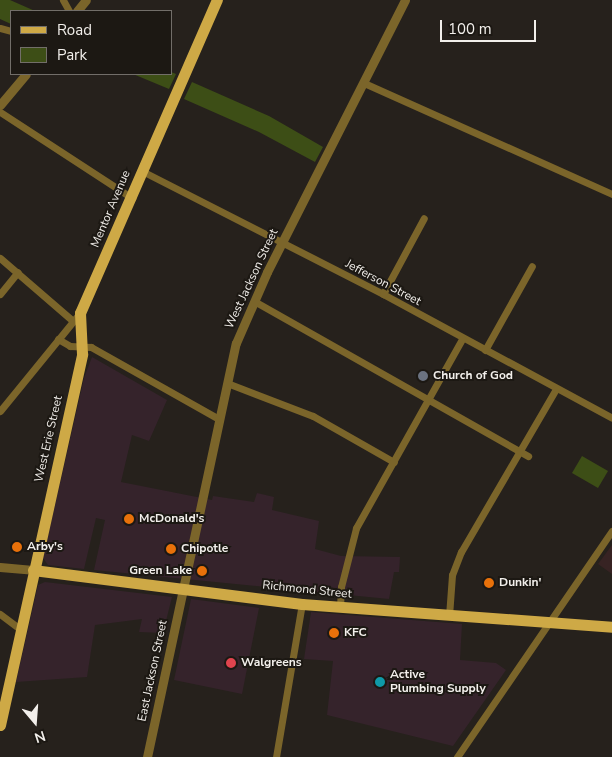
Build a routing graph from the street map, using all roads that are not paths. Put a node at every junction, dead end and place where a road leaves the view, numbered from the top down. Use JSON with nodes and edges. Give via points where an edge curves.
{"nodes":[{"id":1,"x":86,"y":0,"type":"edge"},
{"id":2,"x":217,"y":0,"type":"edge"},
{"id":3,"x":405,"y":0,"type":"edge"},
{"id":4,"x":78,"y":10,"type":"edge"},
{"id":5,"x":25,"y":75,"type":"edge"},
{"id":6,"x":364,"y":83,"type":"junction"},
{"id":7,"x":0,"y":105,"type":"edge"},
{"id":8,"x":0,"y":112,"type":"edge"},
{"id":9,"x":142,"y":170,"type":"junction"},
{"id":10,"x":612,"y":194,"type":"edge"},
{"id":11,"x":132,"y":198,"type":"junction"},
{"id":12,"x":424,"y":218,"type":"dead end"},
{"id":13,"x":282,"y":244,"type":"junction"},
{"id":14,"x":0,"y":258,"type":"edge"},
{"id":15,"x":532,"y":266,"type":"dead end"},
{"id":16,"x":18,"y":272,"type":"junction"},
{"id":17,"x":0,"y":294,"type":"edge"},
{"id":18,"x":383,"y":294,"type":"junction"},
{"id":19,"x":254,"y":301,"type":"junction"},
{"id":20,"x":76,"y":317,"type":"junction"},
{"id":21,"x":58,"y":339,"type":"junction"},
{"id":22,"x":462,"y":339,"type":"junction"},
{"id":23,"x":82,"y":346,"type":"junction"},
{"id":24,"x":485,"y":350,"type":"junction"},
{"id":25,"x":227,"y":383,"type":"junction"},
{"id":26,"x":556,"y":389,"type":"junction"},
{"id":27,"x":430,"y":399,"type":"junction"},
{"id":28,"x":0,"y":411,"type":"edge"},
{"id":29,"x":612,"y":418,"type":"edge"},
{"id":30,"x":219,"y":419,"type":"junction"},
{"id":31,"x":520,"y":450,"type":"junction"},
{"id":32,"x":528,"y":456,"type":"dead end"},
{"id":33,"x":394,"y":462,"type":"junction"},
{"id":34,"x":612,"y":531,"type":"edge"},
{"id":35,"x":0,"y":567,"type":"edge"},
{"id":36,"x":33,"y":570,"type":"junction"},
{"id":37,"x":183,"y":590,"type":"junction"},
{"id":38,"x":302,"y":604,"type":"junction"},
{"id":39,"x":340,"y":607,"type":"junction"},
{"id":40,"x":0,"y":614,"type":"edge"},
{"id":41,"x":449,"y":616,"type":"junction"},
{"id":42,"x":549,"y":621,"type":"junction"},
{"id":43,"x":612,"y":627,"type":"edge"},
{"id":44,"x":21,"y":630,"type":"junction"},
{"id":45,"x":0,"y":725,"type":"edge"},
{"id":46,"x":147,"y":757,"type":"edge"},
{"id":47,"x":276,"y":757,"type":"edge"},
{"id":48,"x":458,"y":757,"type":"edge"}],
"edges":[{"from":1,"to":4,"type":"street"},
{"from":2,"to":9,"type":"main road","name":"Mentor Avenue"},
{"from":3,"to":6,"type":"street","name":"West Jackson Street"},
{"from":5,"to":7,"type":"street"},
{"from":6,"to":10,"type":"street"},
{"from":6,"to":13,"type":"street","name":"West Jackson Street"},
{"from":8,"to":11,"type":"street"},
{"from":9,"to":11,"type":"main road","name":"Mentor Avenue"},
{"from":9,"to":13,"type":"street","name":"Jefferson Street"},
{"from":11,"to":20,"type":"main road","name":"Mentor Avenue"},
{"from":12,"to":18,"type":"street"},
{"from":13,"to":18,"type":"street","name":"Jefferson Street"},
{"from":13,"to":19,"type":"street","name":"West Jackson Street"},
{"from":14,"to":16,"type":"street"},
{"from":15,"to":24,"type":"street"},
{"from":16,"to":17,"type":"street"},
{"from":16,"to":20,"type":"street"},
{"from":18,"to":22,"type":"street","name":"Jefferson Street"},
{"from":19,"to":25,"type":"street","name":"West Jackson Street","via":[[236,343]]},
{"from":19,"to":27,"type":"street"},
{"from":20,"to":21,"type":"street","name":"Mentor Avenue"},
{"from":20,"to":23,"type":"main road","name":"West Erie Street"},
{"from":21,"to":23,"type":"street","via":[[70,346]]},
{"from":21,"to":28,"type":"street","name":"Mentor Avenue"},
{"from":22,"to":24,"type":"street","name":"Jefferson Street"},
{"from":22,"to":27,"type":"street"},
{"from":23,"to":30,"type":"street","via":[[91,347]]},
{"from":23,"to":36,"type":"main road","name":"West Erie Street"},
{"from":24,"to":26,"type":"street","name":"Jefferson Street"},
{"from":25,"to":30,"type":"street","name":"West Jackson Street"},
{"from":25,"to":33,"type":"street","via":[[313,416]]},
{"from":26,"to":29,"type":"street","name":"Jefferson Street"},
{"from":26,"to":31,"type":"street"},
{"from":27,"to":31,"type":"street"},
{"from":27,"to":33,"type":"street"},
{"from":30,"to":37,"type":"street","name":"West Jackson Street"},
{"from":31,"to":32,"type":"street"},
{"from":31,"to":41,"type":"street","via":[[461,552],[452,575]]},
{"from":33,"to":39,"type":"street","via":[[356,528],[341,587]]},
{"from":34,"to":42,"type":"street"},
{"from":35,"to":36,"type":"street","name":"Richmond Street"},
{"from":36,"to":37,"type":"main road","name":"Richmond Street"},
{"from":36,"to":44,"type":"main road","name":"West Erie Street"},
{"from":37,"to":38,"type":"main road","name":"Richmond Street"},
{"from":37,"to":46,"type":"street","name":"East Jackson Street"},
{"from":38,"to":39,"type":"main road","name":"Richmond Street"},
{"from":38,"to":47,"type":"street"},
{"from":39,"to":41,"type":"main road","name":"Richmond Street"},
{"from":40,"to":44,"type":"street"},
{"from":41,"to":42,"type":"main road","name":"Richmond Street"},
{"from":42,"to":43,"type":"main road","name":"Richmond Street"},
{"from":42,"to":48,"type":"street"},
{"from":44,"to":45,"type":"main road","name":"West Erie Street"}]}
